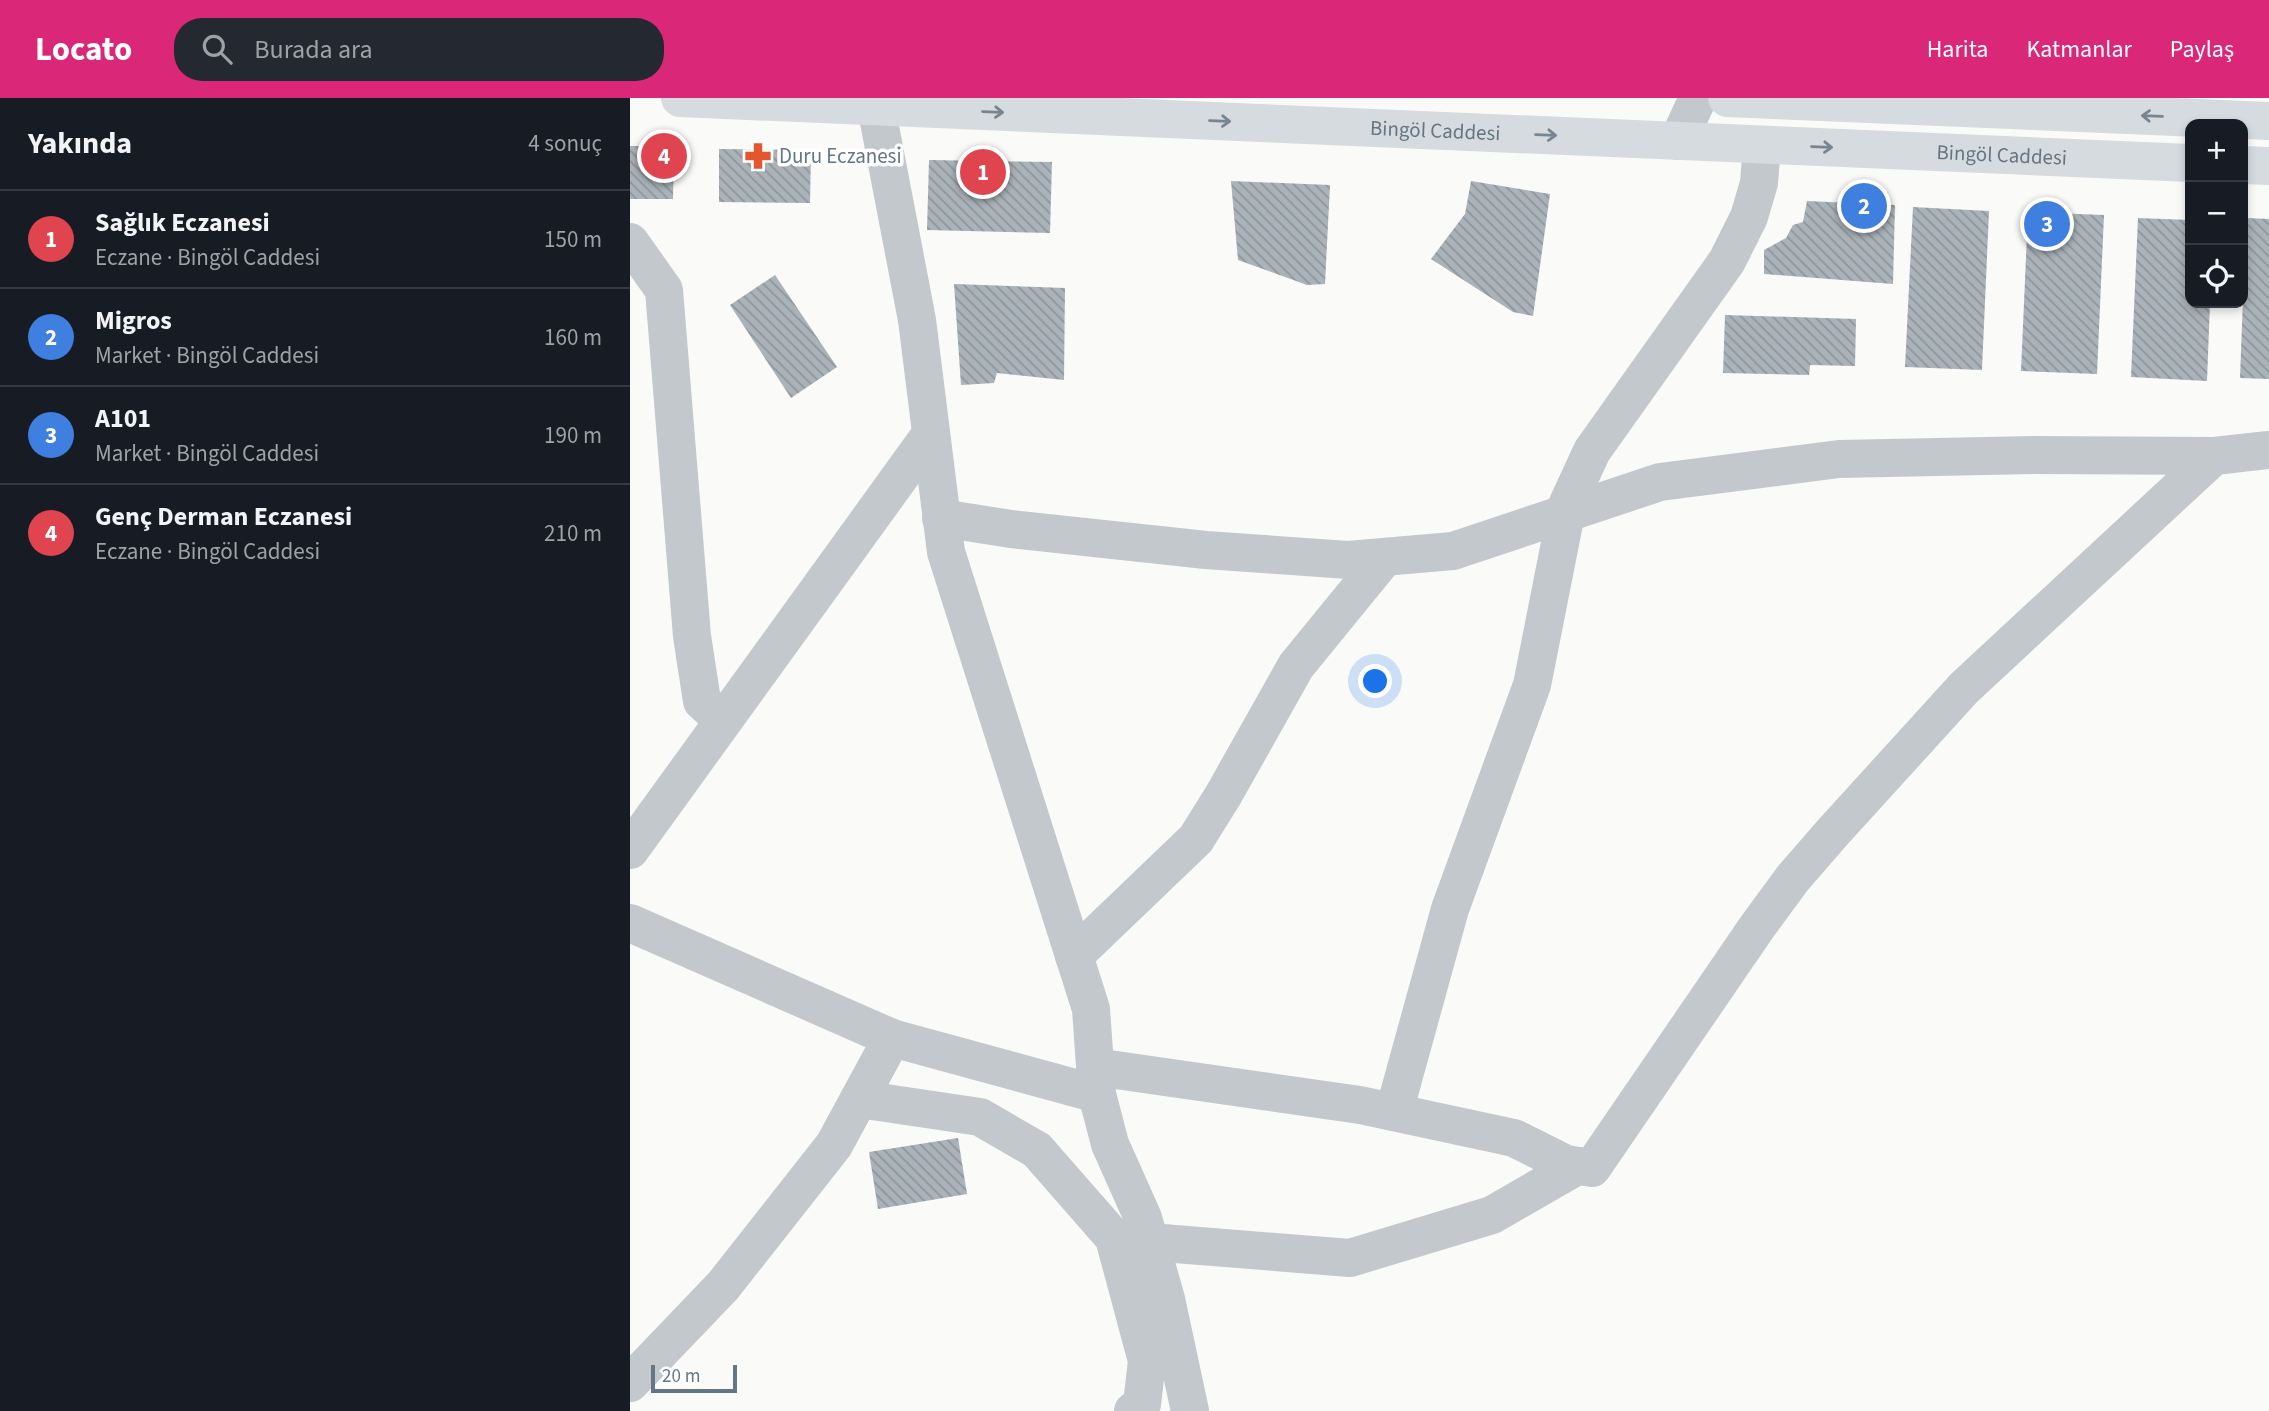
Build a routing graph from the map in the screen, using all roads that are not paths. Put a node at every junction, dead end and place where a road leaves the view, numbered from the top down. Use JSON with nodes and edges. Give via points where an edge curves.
{"nodes":[{"id":1,"x":680,"y":98,"type":"edge"},
{"id":2,"x":1698,"y":98,"type":"edge"},
{"id":3,"x":1727,"y":98,"type":"edge"},
{"id":4,"x":876,"y":107,"type":"junction"},
{"id":5,"x":2269,"y":121,"type":"edge"},
{"id":6,"x":1678,"y":141,"type":"junction"},
{"id":7,"x":1762,"y":145,"type":"junction"},
{"id":8,"x":2185,"y":163,"type":"edge"},
{"id":9,"x":2248,"y":165,"type":"edge"},
{"id":10,"x":2269,"y":166,"type":"edge"},
{"id":11,"x":630,"y":242,"type":"edge"},
{"id":12,"x":931,"y":434,"type":"junction"},
{"id":13,"x":2269,"y":450,"type":"edge"},
{"id":14,"x":2214,"y":456,"type":"junction"},
{"id":15,"x":1566,"y":515,"type":"junction"},
{"id":16,"x":941,"y":518,"type":"junction"},
{"id":17,"x":1385,"y":557,"type":"junction"},
{"id":18,"x":723,"y":722,"type":"junction"},
{"id":19,"x":630,"y":850,"type":"edge"},
{"id":20,"x":630,"y":923,"type":"edge"},
{"id":21,"x":1074,"y":956,"type":"junction"},
{"id":22,"x":892,"y":1038,"type":"junction"},
{"id":23,"x":1096,"y":1081,"type":"junction"},
{"id":24,"x":859,"y":1099,"type":"junction"},
{"id":25,"x":1394,"y":1112,"type":"junction"},
{"id":26,"x":1577,"y":1166,"type":"junction"},
{"id":27,"x":1150,"y":1242,"type":"junction"},
{"id":28,"x":630,"y":1383,"type":"edge"},
{"id":29,"x":630,"y":1395,"type":"edge"},
{"id":30,"x":641,"y":1411,"type":"edge"},
{"id":31,"x":1133,"y":1411,"type":"edge"},
{"id":32,"x":1190,"y":1411,"type":"edge"}],
"edges":[{"from":1,"to":4,"type":"main road","name":"Bingöl Caddesi"},
{"from":2,"to":6,"type":"street"},
{"from":5,"to":3,"type":"main road","one_way":true},
{"from":4,"to":6,"type":"main road","name":"Bingöl Caddesi","one_way":true},
{"from":4,"to":12,"type":"street","via":[[917,320]]},
{"from":6,"to":7,"type":"main road","name":"Bingöl Caddesi"},
{"from":7,"to":8,"type":"main road","name":"Bingöl Caddesi","one_way":true},
{"from":7,"to":15,"type":"street","via":[[1759,183],[1749,217],[1727,261],[1592,451]]},
{"from":9,"to":10,"type":"main road"},
{"from":11,"to":18,"type":"street","via":[[664,290],[692,636],[702,701]]},
{"from":12,"to":16,"type":"street"},
{"from":12,"to":18,"type":"street"},
{"from":13,"to":14,"type":"street"},
{"from":14,"to":15,"type":"street","via":[[1839,459],[1660,482]]},
{"from":14,"to":26,"type":"street","via":[[1964,688],[1833,832],[1757,927],[1592,1168]]},
{"from":15,"to":17,"type":"street","via":[[1453,551]]},
{"from":15,"to":25,"type":"street","via":[[1532,685],[1450,909]]},
{"from":16,"to":17,"type":"street","via":[[1011,530],[1206,550],[1349,560]]},
{"from":16,"to":21,"type":"street","via":[[946,552]]},
{"from":17,"to":21,"type":"street","via":[[1296,666],[1196,839]]},
{"from":18,"to":19,"type":"street"},
{"from":20,"to":22,"type":"street"},
{"from":21,"to":23,"type":"street","via":[[1091,1009]]},
{"from":22,"to":23,"type":"street"},
{"from":22,"to":24,"type":"street"},
{"from":23,"to":25,"type":"street"},
{"from":23,"to":27,"type":"street","via":[[1110,1144]]},
{"from":24,"to":28,"type":"street","via":[[834,1146],[723,1286]]},
{"from":24,"to":31,"type":"street","via":[[980,1117],[1037,1150],[1114,1238],[1147,1361],[1142,1404]]},
{"from":25,"to":26,"type":"street","via":[[1514,1138]]},
{"from":26,"to":27,"type":"street","via":[[1492,1215],[1350,1258]]},
{"from":27,"to":32,"type":"street"},
{"from":29,"to":30,"type":"street"}]}
